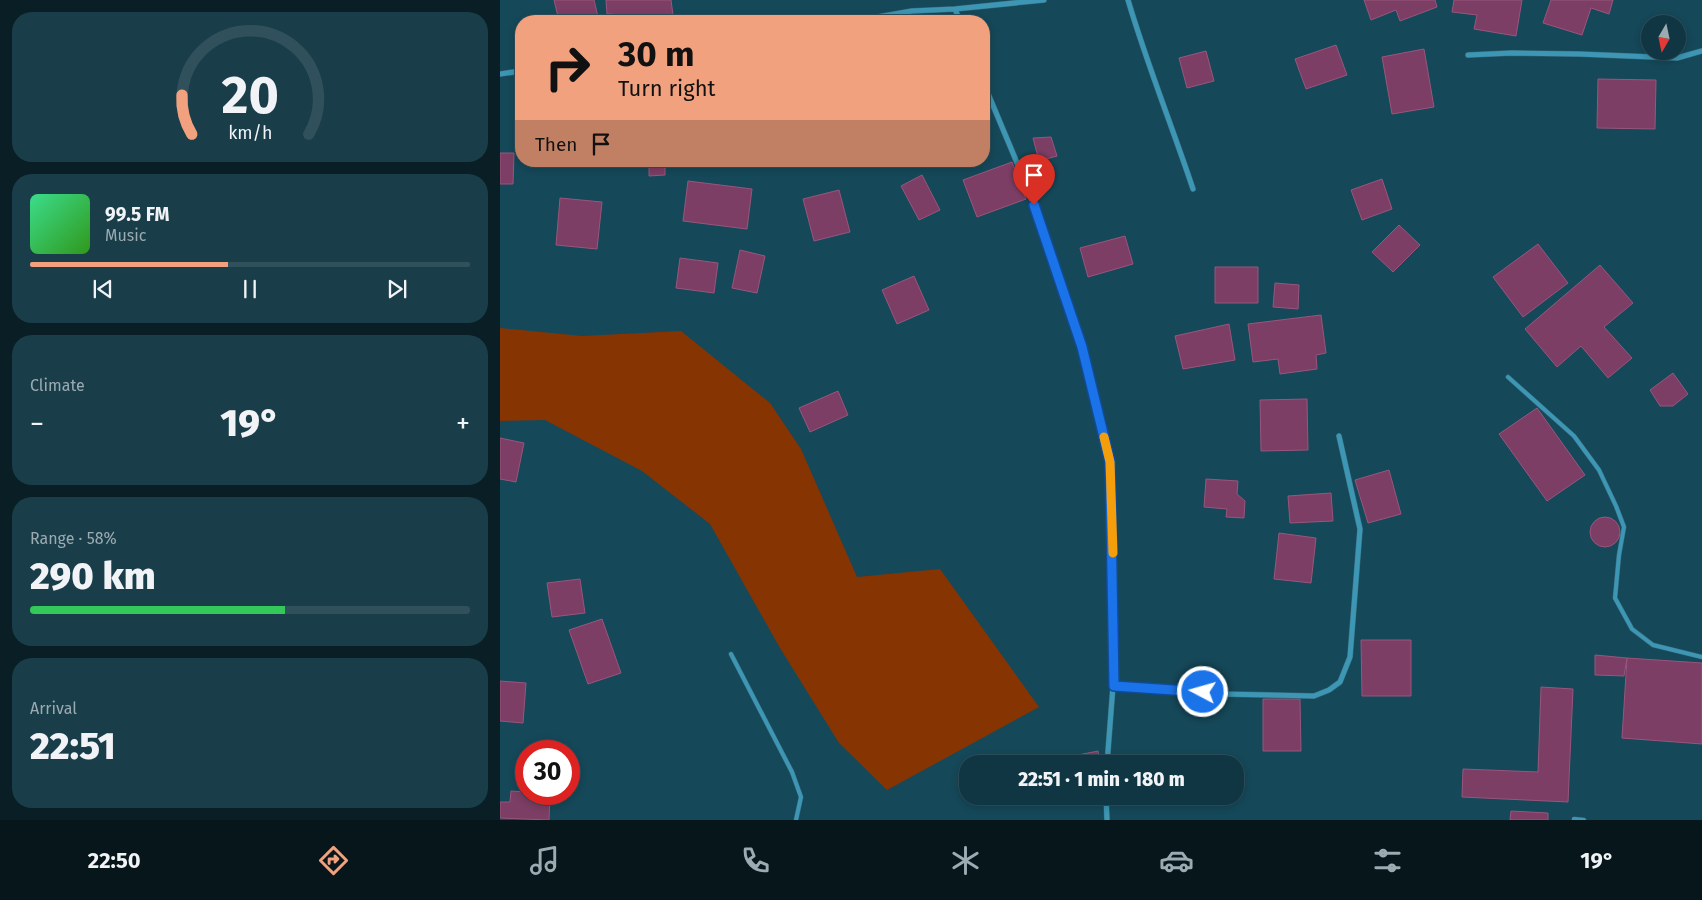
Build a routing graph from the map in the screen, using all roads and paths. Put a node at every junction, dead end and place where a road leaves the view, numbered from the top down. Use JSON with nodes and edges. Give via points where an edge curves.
{"nodes":[{"id":1,"x":1044,"y":0,"type":"edge"},
{"id":2,"x":1128,"y":0,"type":"edge"},
{"id":3,"x":955,"y":9,"type":"junction"},
{"id":4,"x":889,"y":15,"type":"edge"},
{"id":5,"x":958,"y":15,"type":"edge"},
{"id":6,"x":1702,"y":51,"type":"edge"},
{"id":7,"x":1468,"y":55,"type":"dead end"},
{"id":8,"x":515,"y":72,"type":"edge"},
{"id":9,"x":500,"y":74,"type":"edge"},
{"id":10,"x":990,"y":98,"type":"edge"},
{"id":11,"x":1193,"y":189,"type":"dead end"},
{"id":12,"x":1508,"y":377,"type":"dead end"},
{"id":13,"x":1339,"y":436,"type":"dead end"},
{"id":14,"x":731,"y":654,"type":"dead end"},
{"id":15,"x":1702,"y":657,"type":"edge"},
{"id":16,"x":1114,"y":686,"type":"junction"},
{"id":17,"x":1108,"y":755,"type":"edge"},
{"id":18,"x":1106,"y":805,"type":"edge"},
{"id":19,"x":1574,"y":819,"type":"dead end"},
{"id":20,"x":796,"y":820,"type":"edge"},
{"id":21,"x":1107,"y":820,"type":"edge"},
{"id":22,"x":1584,"y":820,"type":"edge"}],
"edges":[{"from":1,"to":3,"type":"street"},
{"from":2,"to":11,"type":"street"},
{"from":3,"to":4,"type":"street"},
{"from":3,"to":5,"type":"street"},
{"from":6,"to":7,"type":"street","via":[[1677,58],[1512,53]]},
{"from":8,"to":9,"type":"street"},
{"from":10,"to":16,"type":"street","via":[[1028,189],[1082,347],[1110,462]]},
{"from":12,"to":15,"type":"lane","via":[[1574,436],[1599,470],[1624,527],[1615,598],[1632,629],[1652,645]]},
{"from":13,"to":16,"type":"street","via":[[1360,529],[1350,657],[1340,682],[1314,696],[1220,694]]},
{"from":14,"to":20,"type":"lane","via":[[792,772],[801,797]]},
{"from":16,"to":17,"type":"street"},
{"from":18,"to":21,"type":"street"},
{"from":19,"to":22,"type":"lane"}]}
